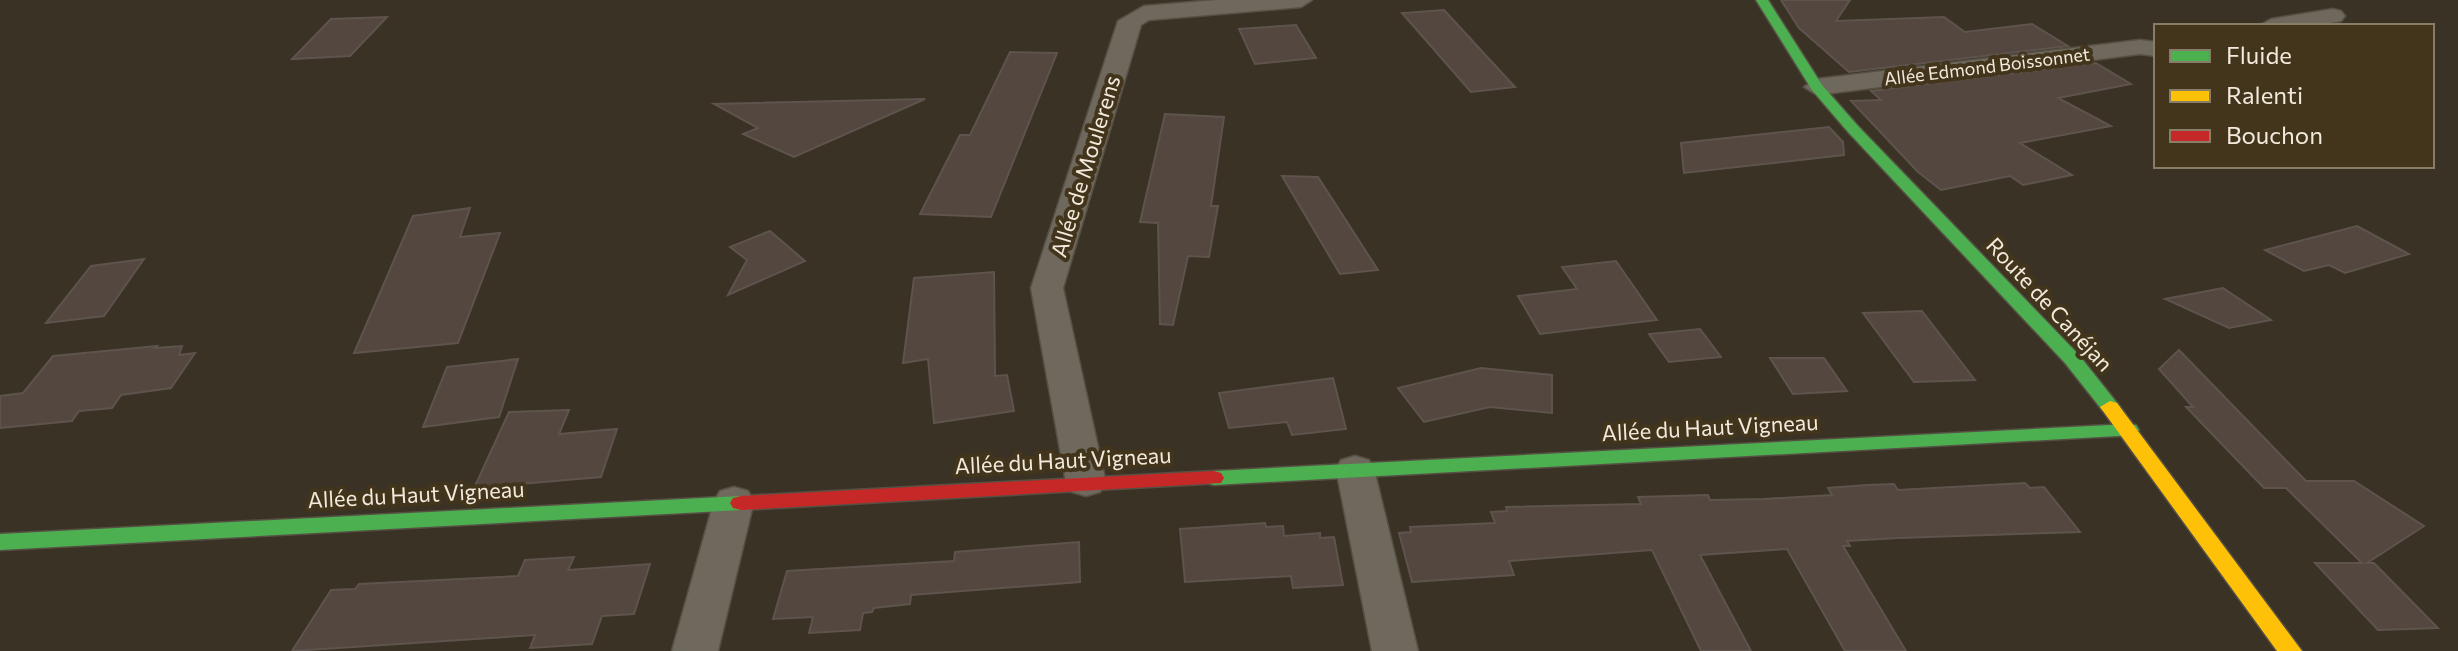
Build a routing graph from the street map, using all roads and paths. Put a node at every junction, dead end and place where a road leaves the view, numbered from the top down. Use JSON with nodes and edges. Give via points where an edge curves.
{"nodes":[{"id":1,"x":1301,"y":0,"type":"edge"},
{"id":2,"x":1762,"y":0,"type":"edge"},
{"id":3,"x":2333,"y":16,"type":"dead end"},
{"id":4,"x":2283,"y":24,"type":"edge"},
{"id":5,"x":2154,"y":49,"type":"edge"},
{"id":6,"x":1817,"y":87,"type":"junction"},
{"id":7,"x":2129,"y":430,"type":"junction"},
{"id":8,"x":1355,"y":469,"type":"junction"},
{"id":9,"x":1086,"y":483,"type":"junction"},
{"id":10,"x":734,"y":501,"type":"junction"},
{"id":11,"x":0,"y":542,"type":"edge"},
{"id":12,"x":695,"y":651,"type":"edge"},
{"id":13,"x":1395,"y":651,"type":"edge"},
{"id":14,"x":2290,"y":651,"type":"edge"}],
"edges":[{"from":1,"to":9,"type":"street","name":"Allée de Moulerens","via":[[1144,13],[1130,21],[1047,288]]},
{"from":2,"to":6,"type":"street","name":"Route de Canéjan"},
{"from":3,"to":4,"type":"street"},
{"from":5,"to":6,"type":"street","name":"Allée Edmond Boissonnet"},
{"from":6,"to":7,"type":"street","name":"Route de Canéjan","via":[[2072,359]]},
{"from":7,"to":8,"type":"street","name":"Allée du Haut Vigneau"},
{"from":7,"to":14,"type":"street","name":"Route de Canéjan"},
{"from":8,"to":9,"type":"street","name":"Allée du Haut Vigneau"},
{"from":8,"to":13,"type":"street"},
{"from":9,"to":10,"type":"street","name":"Allée du Haut Vigneau"},
{"from":10,"to":11,"type":"street","name":"Allée du Haut Vigneau"},
{"from":10,"to":12,"type":"street"}]}
